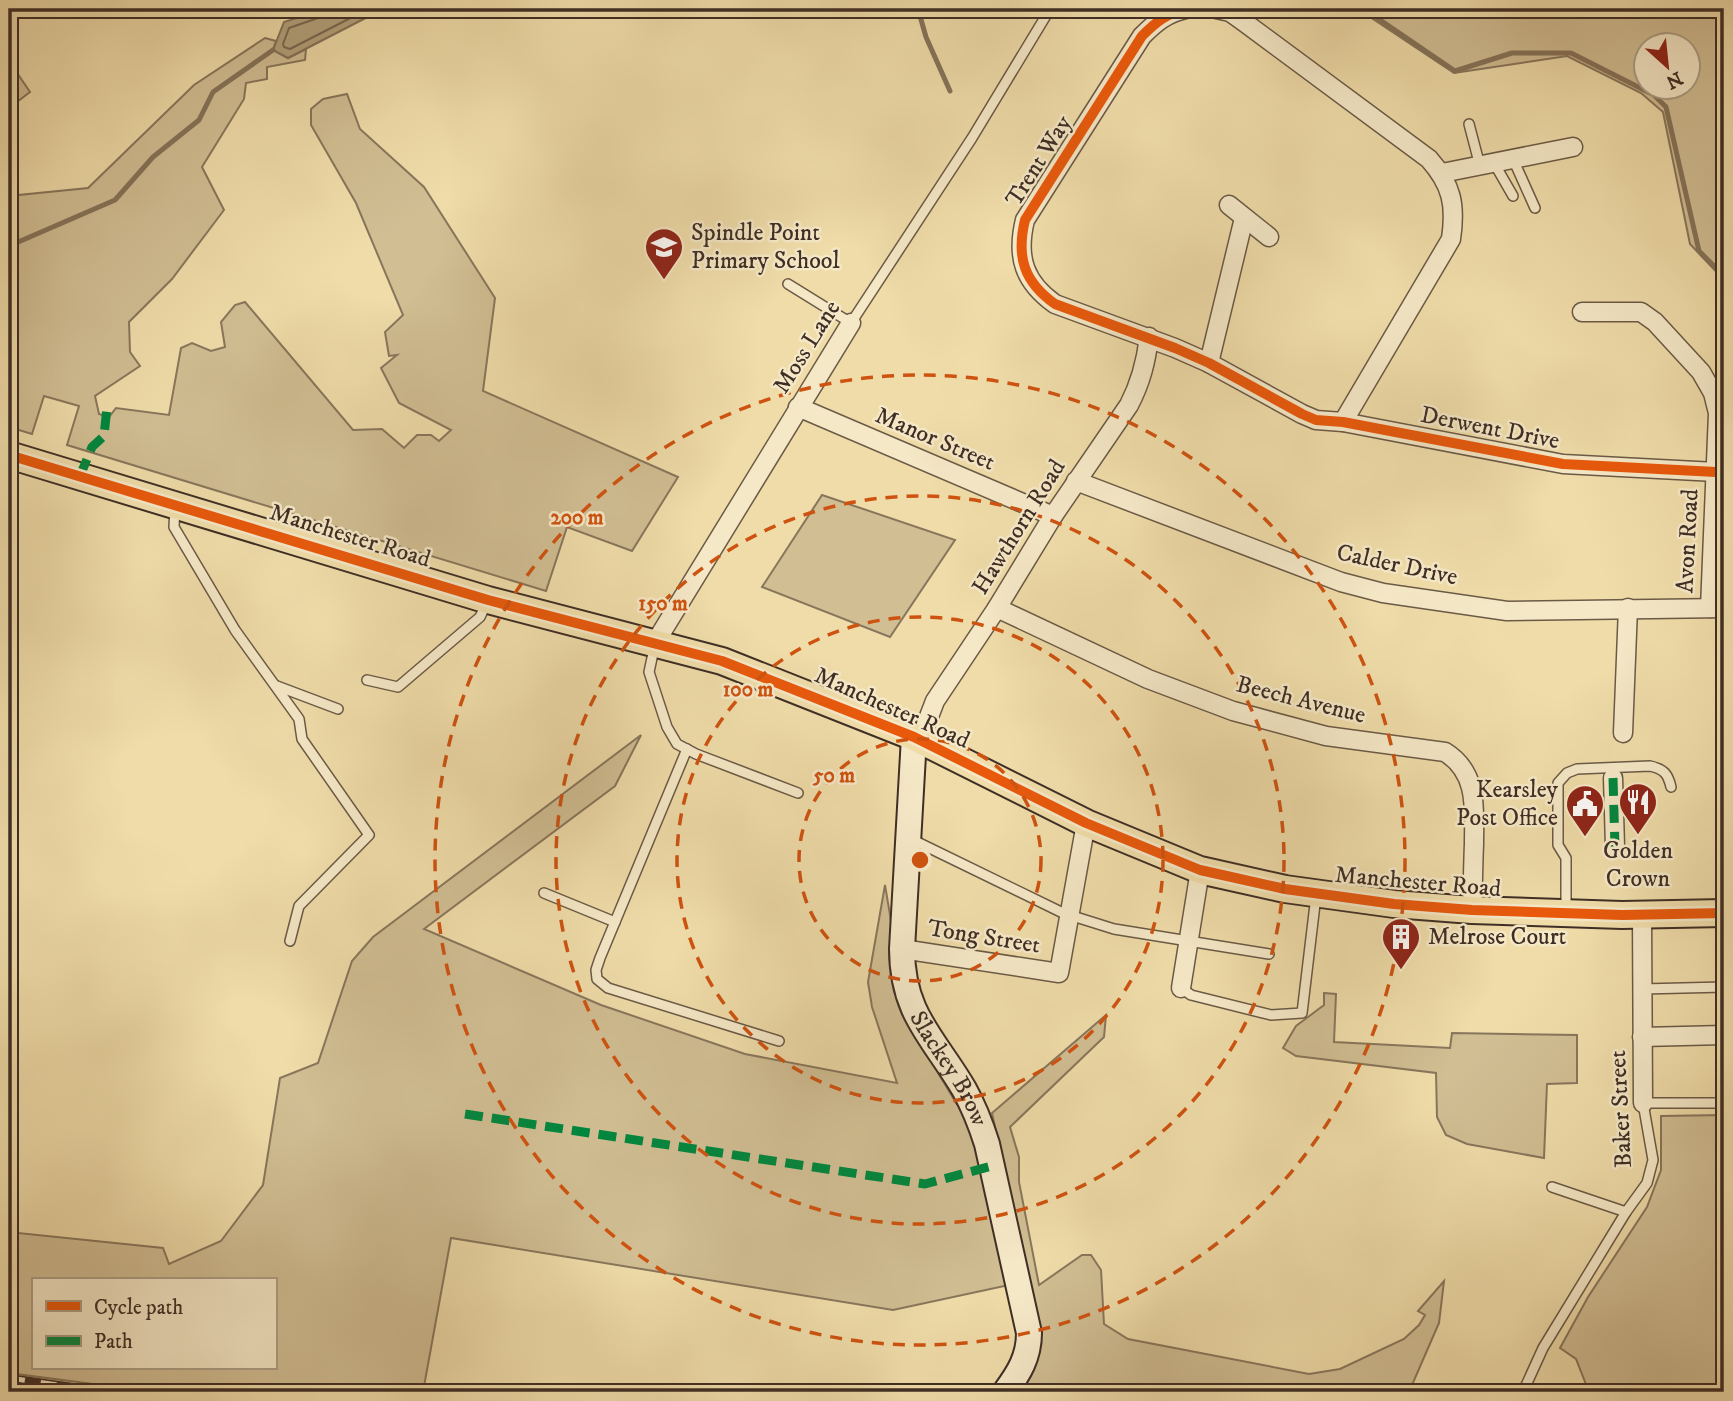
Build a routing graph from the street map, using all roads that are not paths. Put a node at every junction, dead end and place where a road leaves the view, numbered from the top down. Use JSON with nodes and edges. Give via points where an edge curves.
{"nodes":[{"id":1,"x":1051,"y":9,"type":"edge"},
{"id":2,"x":1186,"y":9,"type":"edge"},
{"id":3,"x":1216,"y":9,"type":"edge"},
{"id":4,"x":1469,"y":124,"type":"dead end"},
{"id":5,"x":1573,"y":147,"type":"dead end"},
{"id":6,"x":1513,"y":159,"type":"junction"},
{"id":7,"x":1487,"y":164,"type":"junction"},
{"id":8,"x":1442,"y":173,"type":"junction"},
{"id":9,"x":1513,"y":195,"type":"dead end"},
{"id":10,"x":1228,"y":205,"type":"dead end"},
{"id":11,"x":1535,"y":208,"type":"dead end"},
{"id":12,"x":1244,"y":218,"type":"junction"},
{"id":13,"x":1269,"y":237,"type":"dead end"},
{"id":14,"x":788,"y":284,"type":"dead end"},
{"id":15,"x":1582,"y":312,"type":"dead end"},
{"id":16,"x":851,"y":323,"type":"junction"},
{"id":17,"x":1149,"y":337,"type":"junction"},
{"id":18,"x":1209,"y":363,"type":"junction"},
{"id":19,"x":1264,"y":393,"type":"joint"},
{"id":20,"x":798,"y":407,"type":"junction"},
{"id":21,"x":1343,"y":422,"type":"junction"},
{"id":22,"x":9,"y":455,"type":"edge"},
{"id":23,"x":1716,"y":472,"type":"junction"},
{"id":24,"x":1076,"y":481,"type":"junction"},
{"id":25,"x":175,"y":505,"type":"junction"},
{"id":26,"x":1053,"y":516,"type":"junction"},
{"id":27,"x":488,"y":600,"type":"junction"},
{"id":28,"x":997,"y":608,"type":"junction"},
{"id":29,"x":1628,"y":608,"type":"junction"},
{"id":30,"x":1717,"y":608,"type":"edge"},
{"id":31,"x":655,"y":643,"type":"junction"},
{"id":32,"x":368,"y":680,"type":"dead end"},
{"id":33,"x":275,"y":685,"type":"junction"},
{"id":34,"x":338,"y":709,"type":"dead end"},
{"id":35,"x":1623,"y":733,"type":"dead end"},
{"id":36,"x":917,"y":738,"type":"junction"},
{"id":37,"x":687,"y":749,"type":"junction"},
{"id":38,"x":1612,"y":778,"type":"dead end"},
{"id":39,"x":1671,"y":788,"type":"dead end"},
{"id":40,"x":798,"y":793,"type":"dead end"},
{"id":41,"x":1086,"y":823,"type":"junction"},
{"id":42,"x":907,"y":837,"type":"junction"},
{"id":43,"x":1615,"y":847,"type":"dead end"},
{"id":44,"x":1200,"y":870,"type":"junction"},
{"id":45,"x":544,"y":893,"type":"dead end"},
{"id":46,"x":1317,"y":894,"type":"junction"},
{"id":47,"x":1472,"y":909,"type":"junction"},
{"id":48,"x":1566,"y":913,"type":"junction"},
{"id":49,"x":1724,"y":913,"type":"edge"},
{"id":50,"x":1068,"y":915,"type":"junction"},
{"id":51,"x":1642,"y":915,"type":"junction"},
{"id":52,"x":615,"y":922,"type":"junction"},
{"id":53,"x":1189,"y":940,"type":"junction"},
{"id":54,"x":290,"y":941,"type":"dead end"},
{"id":55,"x":902,"y":949,"type":"junction"},
{"id":56,"x":1269,"y":954,"type":"dead end"},
{"id":57,"x":1724,"y":987,"type":"edge"},
{"id":58,"x":1181,"y":988,"type":"joint"},
{"id":59,"x":1642,"y":989,"type":"junction"},
{"id":60,"x":1724,"y":1035,"type":"edge"},
{"id":61,"x":1642,"y":1037,"type":"junction"},
{"id":62,"x":779,"y":1041,"type":"dead end"},
{"id":63,"x":1643,"y":1103,"type":"junction"},
{"id":64,"x":1724,"y":1103,"type":"edge"},
{"id":65,"x":1552,"y":1187,"type":"dead end"},
{"id":66,"x":1626,"y":1212,"type":"junction"},
{"id":67,"x":1005,"y":1392,"type":"edge"},
{"id":68,"x":1522,"y":1392,"type":"edge"}],
"edges":[{"from":1,"to":16,"type":"lane","name":"Moss Lane"},
{"from":2,"to":17,"type":"street","name":"Trent Way","via":[[1157,21],[1142,36],[1025,220],[1021,237],[1025,270],[1043,295],[1055,304]]},
{"from":3,"to":8,"type":"street","via":[[1244,22]]},
{"from":4,"to":7,"type":"lane"},
{"from":5,"to":6,"type":"street"},
{"from":6,"to":7,"type":"street"},
{"from":6,"to":11,"type":"lane"},
{"from":7,"to":8,"type":"street"},
{"from":7,"to":9,"type":"lane"},
{"from":8,"to":21,"type":"street","via":[[1451,193],[1451,239]]},
{"from":10,"to":12,"type":"street"},
{"from":12,"to":13,"type":"street"},
{"from":12,"to":18,"type":"street"},
{"from":14,"to":16,"type":"lane"},
{"from":15,"to":23,"type":"street","name":"Avon Road","via":[[1641,312],[1701,372],[1718,414]]},
{"from":16,"to":20,"type":"street","name":"Moss Lane"},
{"from":17,"to":18,"type":"street","name":"Trent Way"},
{"from":17,"to":24,"type":"street","name":"Hawthorn Road","via":[[1140,385]]},
{"from":18,"to":19,"type":"street","name":"Trent Way"},
{"from":19,"to":21,"type":"street","name":"Derwent Drive","via":[[1316,419]]},
{"from":20,"to":26,"type":"street","name":"Manor Street"},
{"from":20,"to":31,"type":"street","name":"Moss Lane"},
{"from":21,"to":23,"type":"street","name":"Derwent Drive","via":[[1563,464]]},
{"from":22,"to":25,"type":"main road","name":"Manchester Road"},
{"from":23,"to":30,"type":"street","name":"Avon Road"},
{"from":24,"to":26,"type":"street","name":"Hawthorn Road"},
{"from":24,"to":29,"type":"street","name":"Calder Drive","via":[[1341,582],[1383,593],[1507,611]]},
{"from":25,"to":27,"type":"main road","name":"Manchester Road"},
{"from":25,"to":33,"type":"lane","via":[[174,527],[235,630]]},
{"from":26,"to":28,"type":"street","name":"Hawthorn Road"},
{"from":27,"to":31,"type":"main road","name":"Manchester Road"},
{"from":27,"to":32,"type":"lane","via":[[480,617],[398,687]]},
{"from":28,"to":36,"type":"street","name":"Hawthorn Road","via":[[935,701]]},
{"from":28,"to":47,"type":"street","name":"Beech Avenue","via":[[1148,679],[1233,710],[1326,736],[1445,752],[1456,759],[1471,783],[1474,798]]},
{"from":29,"to":30,"type":"street","name":"Calder Drive"},
{"from":29,"to":35,"type":"street"},
{"from":31,"to":36,"type":"main road","name":"Manchester Road","via":[[722,661]]},
{"from":31,"to":37,"type":"lane","via":[[649,672],[667,727],[677,744]]},
{"from":33,"to":34,"type":"lane"},
{"from":33,"to":54,"type":"lane","via":[[299,719],[302,739],[369,835],[299,906]]},
{"from":36,"to":41,"type":"main road","name":"Manchester Road"},
{"from":36,"to":42,"type":"street","name":"Slackey Brow"},
{"from":37,"to":40,"type":"lane"},
{"from":37,"to":52,"type":"lane"},
{"from":38,"to":43,"type":"street"},
{"from":39,"to":48,"type":"lane","via":[[1662,769],[1650,766],[1577,769],[1558,783],[1558,845],[1566,858]]},
{"from":41,"to":44,"type":"main road","name":"Manchester Road"},
{"from":41,"to":50,"type":"street"},
{"from":42,"to":50,"type":"lane"},
{"from":42,"to":55,"type":"street","name":"Slackey Brow"},
{"from":44,"to":46,"type":"main road","name":"Manchester Road"},
{"from":44,"to":53,"type":"street"},
{"from":45,"to":52,"type":"lane"},
{"from":46,"to":47,"type":"main road","name":"Manchester Road"},
{"from":46,"to":58,"type":"lane","via":[[1301,1013],[1271,1015],[1191,995]]},
{"from":47,"to":48,"type":"main road","name":"Manchester Road"},
{"from":48,"to":51,"type":"main road","name":"Manchester Road"},
{"from":49,"to":51,"type":"main road","name":"Manchester Road"},
{"from":50,"to":53,"type":"lane","via":[[1114,929]]},
{"from":50,"to":55,"type":"street","name":"Tong Street","via":[[1059,974]]},
{"from":51,"to":59,"type":"street","name":"Baker Street"},
{"from":52,"to":62,"type":"lane","via":[[596,970],[597,979],[608,988]]},
{"from":53,"to":56,"type":"lane"},
{"from":53,"to":58,"type":"street"},
{"from":55,"to":67,"type":"street","name":"Slackey Brow","via":[[904,981],[914,1011],[972,1104],[987,1144],[1029,1333],[1028,1352]]},
{"from":57,"to":59,"type":"lane"},
{"from":59,"to":61,"type":"street","name":"Baker Street"},
{"from":60,"to":61,"type":"street"},
{"from":61,"to":63,"type":"street","name":"Baker Street"},
{"from":63,"to":64,"type":"lane"},
{"from":63,"to":66,"type":"lane","name":"Baker Street","via":[[1652,1171]]},
{"from":65,"to":66,"type":"lane"},
{"from":66,"to":68,"type":"lane","name":"Baker Street","via":[[1543,1348]]}]}
